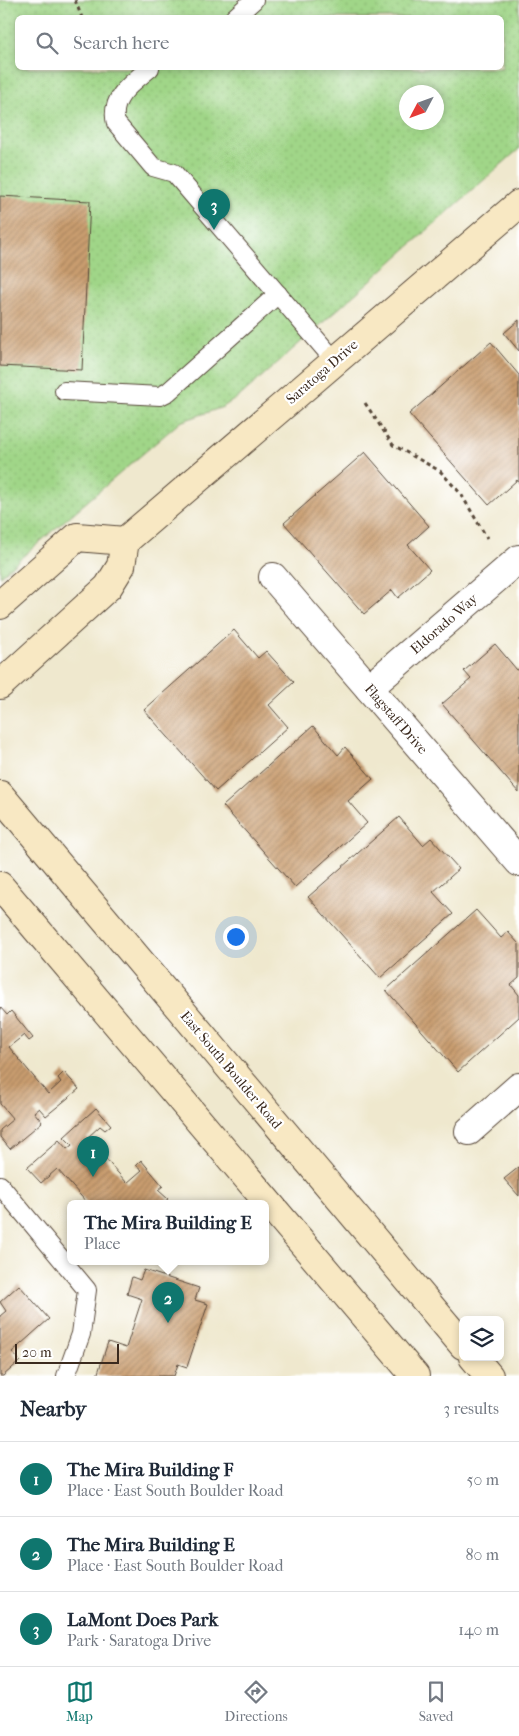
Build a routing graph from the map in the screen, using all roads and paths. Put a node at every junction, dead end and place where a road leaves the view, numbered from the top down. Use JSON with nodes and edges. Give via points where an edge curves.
{"nodes":[{"id":1,"x":75,"y":0,"type":"edge"},
{"id":2,"x":254,"y":0,"type":"edge"},
{"id":3,"x":81,"y":15,"type":"edge"},
{"id":4,"x":237,"y":15,"type":"edge"},
{"id":5,"x":148,"y":70,"type":"edge"},
{"id":6,"x":519,"y":204,"type":"edge"},
{"id":7,"x":278,"y":294,"type":"junction"},
{"id":8,"x":335,"y":361,"type":"junction"},
{"id":9,"x":64,"y":391,"type":"dead end"},
{"id":10,"x":365,"y":403,"type":"dead end"},
{"id":11,"x":487,"y":538,"type":"dead end"},
{"id":12,"x":125,"y":541,"type":"junction"},
{"id":13,"x":519,"y":560,"type":"edge"},
{"id":14,"x":273,"y":577,"type":"dead end"},
{"id":15,"x":0,"y":605,"type":"edge"},
{"id":16,"x":0,"y":684,"type":"edge"},
{"id":17,"x":369,"y":688,"type":"junction"},
{"id":18,"x":0,"y":795,"type":"edge"},
{"id":19,"x":519,"y":862,"type":"edge"},
{"id":20,"x":0,"y":886,"type":"edge"},
{"id":21,"x":519,"y":1087,"type":"edge"},
{"id":22,"x":469,"y":1131,"type":"dead end"},
{"id":23,"x":0,"y":1185,"type":"edge"},
{"id":24,"x":266,"y":1200,"type":"edge"},
{"id":25,"x":269,"y":1204,"type":"edge"},
{"id":26,"x":459,"y":1340,"type":"edge"},
{"id":27,"x":476,"y":1361,"type":"edge"},
{"id":28,"x":66,"y":1376,"type":"edge"},
{"id":29,"x":415,"y":1376,"type":"edge"},
{"id":30,"x":489,"y":1376,"type":"edge"}],
"edges":[{"from":1,"to":3,"type":"path"},
{"from":2,"to":4,"type":"lane"},
{"from":5,"to":7,"type":"lane","via":[[115,104],[116,124],[153,168],[174,173]]},
{"from":6,"to":8,"type":"main road","name":"Saratoga Drive"},
{"from":7,"to":8,"type":"lane"},
{"from":7,"to":9,"type":"lane","via":[[160,396]]},
{"from":8,"to":12,"type":"main road","name":"Saratoga Drive"},
{"from":10,"to":11,"type":"path","via":[[393,445],[440,471],[461,494]]},
{"from":12,"to":15,"type":"main road","via":[[77,537]]},
{"from":12,"to":16,"type":"main road","via":[[121,566],[108,587]]},
{"from":13,"to":17,"type":"street","name":"Eldorado Way"},
{"from":14,"to":17,"type":"street","name":"Flagstaff Drive"},
{"from":17,"to":19,"type":"street","name":"Flagstaff Drive"},
{"from":18,"to":26,"type":"main road","name":"East South Boulder Road"},
{"from":20,"to":24,"type":"main road"},
{"from":21,"to":22,"type":"street"},
{"from":23,"to":28,"type":"lane","via":[[87,1290],[81,1334]]},
{"from":25,"to":29,"type":"main road"},
{"from":27,"to":30,"type":"main road"}]}
